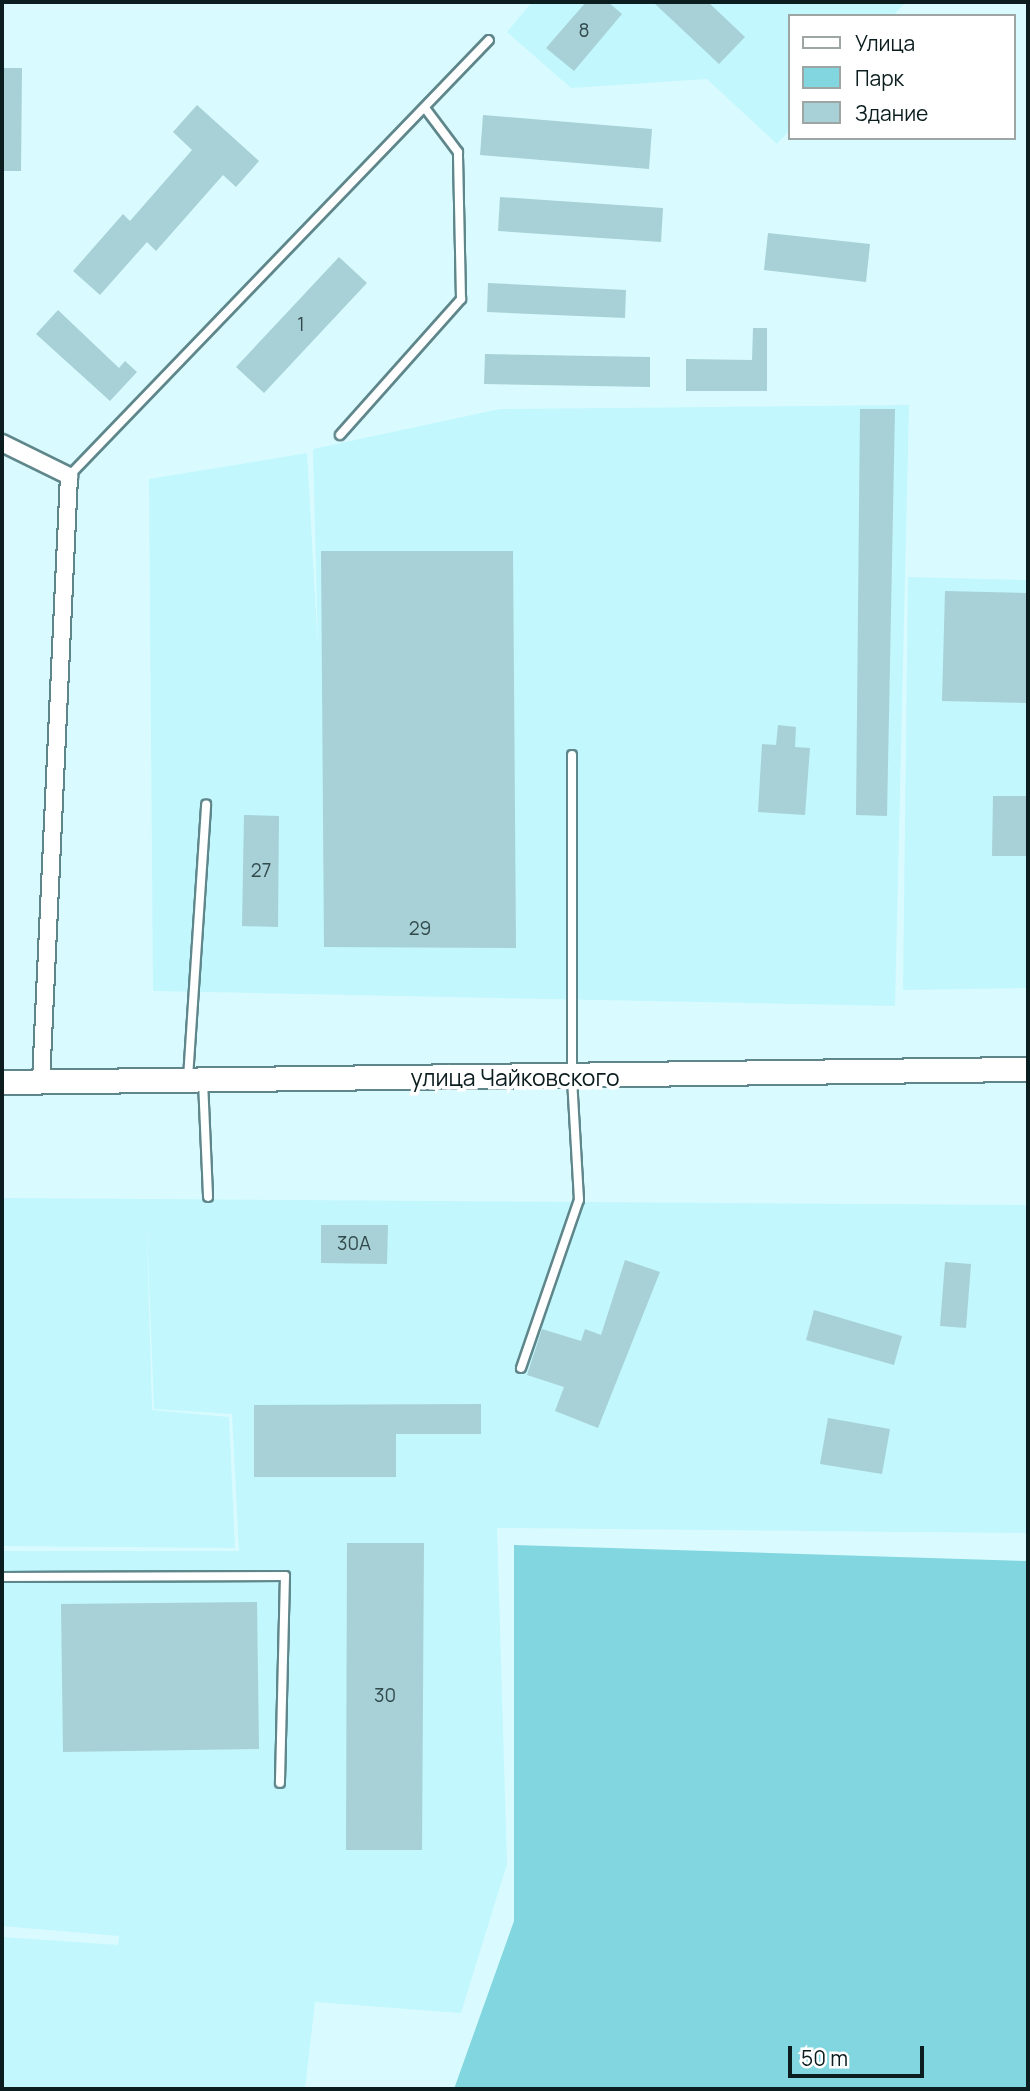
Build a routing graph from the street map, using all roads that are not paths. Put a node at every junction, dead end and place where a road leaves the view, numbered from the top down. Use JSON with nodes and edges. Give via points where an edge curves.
{"nodes":[{"id":1,"x":489,"y":40,"type":"dead end"},
{"id":2,"x":425,"y":108,"type":"junction"},
{"id":3,"x":340,"y":435,"type":"dead end"},
{"id":4,"x":2,"y":443,"type":"edge"},
{"id":5,"x":69,"y":476,"type":"junction"},
{"id":6,"x":572,"y":755,"type":"dead end"},
{"id":7,"x":206,"y":805,"type":"dead end"},
{"id":8,"x":1028,"y":1069,"type":"edge"},
{"id":9,"x":572,"y":1077,"type":"junction"},
{"id":10,"x":195,"y":1078,"type":"junction"},
{"id":11,"x":41,"y":1080,"type":"junction"},
{"id":12,"x":7,"y":1081,"type":"edge"},
{"id":13,"x":208,"y":1197,"type":"dead end"},
{"id":14,"x":521,"y":1368,"type":"dead end"},
{"id":15,"x":2,"y":1577,"type":"edge"},
{"id":16,"x":281,"y":1783,"type":"dead end"}],
"edges":[{"from":1,"to":2,"type":"lane"},
{"from":2,"to":3,"type":"lane","via":[[458,152],[461,299]]},
{"from":2,"to":5,"type":"lane"},
{"from":4,"to":5,"type":"street"},
{"from":5,"to":11,"type":"street"},
{"from":6,"to":9,"type":"lane"},
{"from":7,"to":10,"type":"lane"},
{"from":8,"to":9,"type":"main road","name":"улица Чайковского"},
{"from":9,"to":10,"type":"main road","name":"улица Чайковского"},
{"from":9,"to":14,"type":"lane","via":[[579,1200]]},
{"from":10,"to":11,"type":"main road","name":"улица Чайковского"},
{"from":10,"to":13,"type":"lane"},
{"from":11,"to":12,"type":"main road","name":"улица Чайковского"},
{"from":15,"to":16,"type":"lane","via":[[285,1576]]}]}
